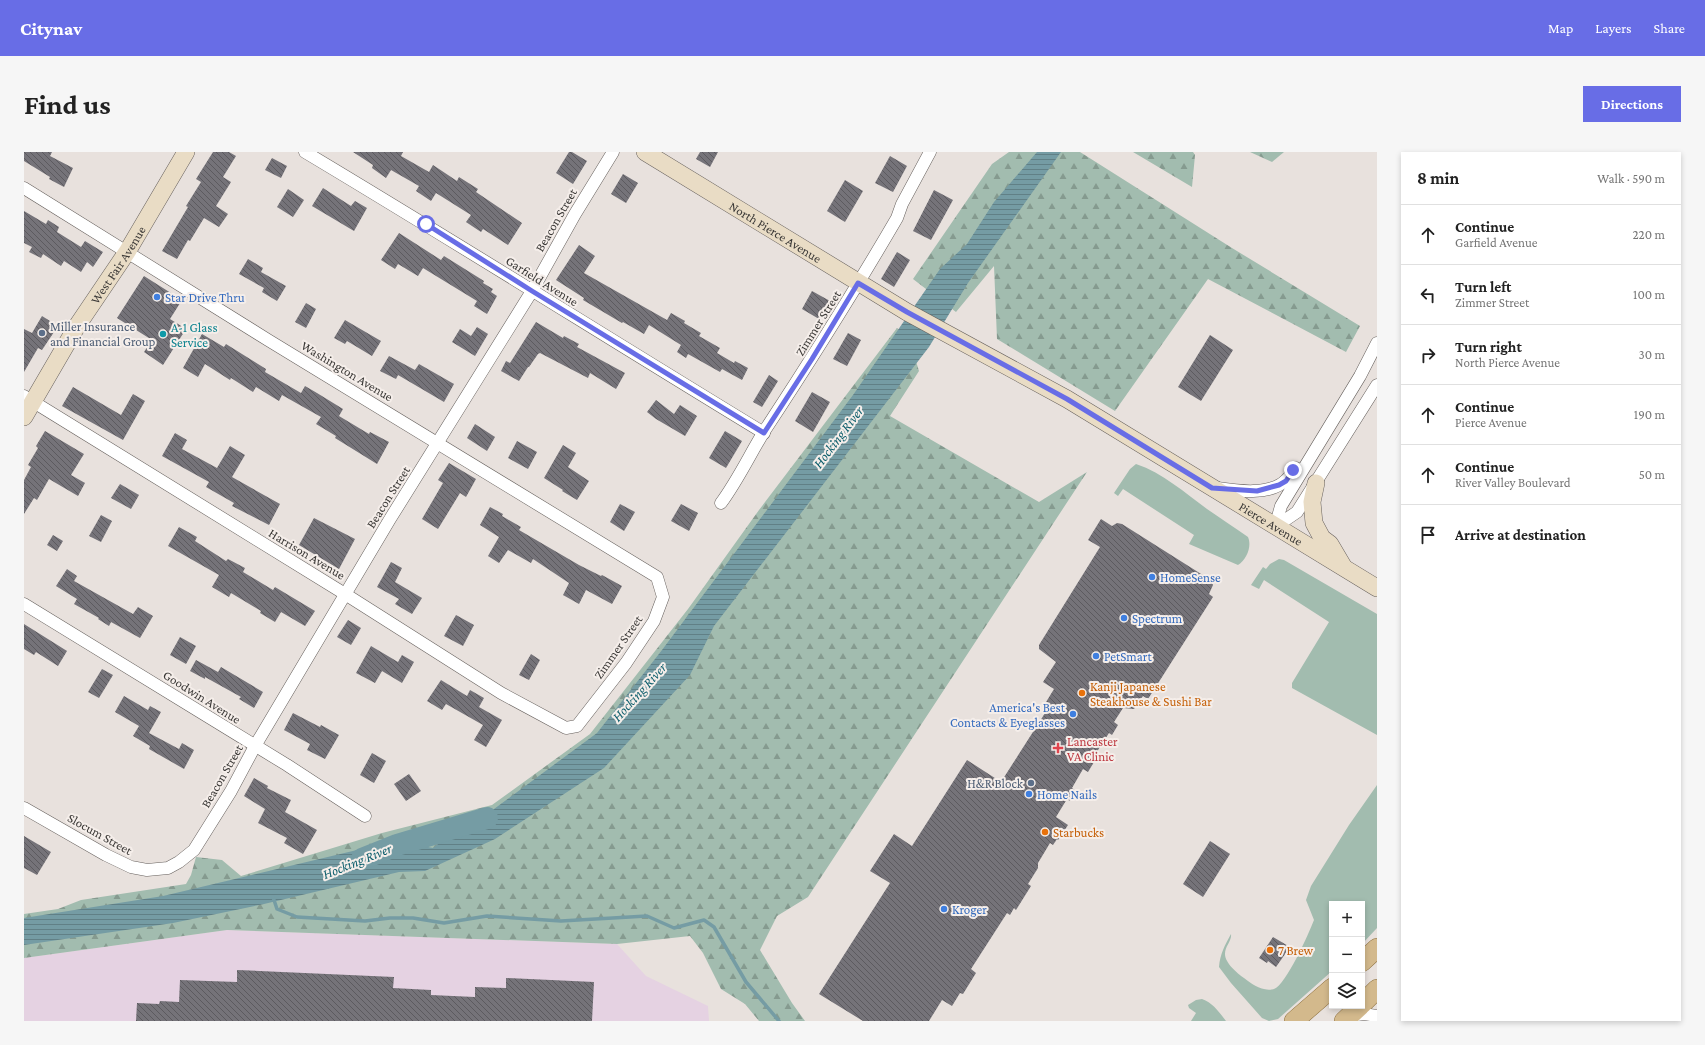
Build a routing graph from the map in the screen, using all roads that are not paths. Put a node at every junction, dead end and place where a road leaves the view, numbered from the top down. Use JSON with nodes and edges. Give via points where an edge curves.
{"nodes":[{"id":1,"x":186,"y":152,"type":"edge"},
{"id":2,"x":305,"y":152,"type":"edge"},
{"id":3,"x":613,"y":152,"type":"edge"},
{"id":4,"x":645,"y":152,"type":"edge"},
{"id":5,"x":930,"y":152,"type":"edge"},
{"id":6,"x":24,"y":188,"type":"edge"},
{"id":7,"x":127,"y":252,"type":"junction"},
{"id":8,"x":858,"y":283,"type":"junction"},
{"id":9,"x":532,"y":291,"type":"junction"},
{"id":10,"x":907,"y":312,"type":"joint"},
{"id":11,"x":1377,"y":343,"type":"edge"},
{"id":12,"x":1377,"y":385,"type":"edge"},
{"id":13,"x":28,"y":399,"type":"edge"},
{"id":14,"x":24,"y":417,"type":"edge"},
{"id":15,"x":764,"y":433,"type":"junction"},
{"id":16,"x":438,"y":442,"type":"junction"},
{"id":17,"x":1314,"y":448,"type":"junction"},
{"id":18,"x":1316,"y":483,"type":"junction"},
{"id":19,"x":1212,"y":488,"type":"junction"},
{"id":20,"x":721,"y":503,"type":"dead end"},
{"id":21,"x":1275,"y":527,"type":"junction"},
{"id":22,"x":1344,"y":568,"type":"junction"},
{"id":23,"x":657,"y":577,"type":"joint"},
{"id":24,"x":1377,"y":588,"type":"edge"},
{"id":25,"x":345,"y":594,"type":"junction"},
{"id":26,"x":24,"y":604,"type":"edge"},
{"id":27,"x":577,"y":726,"type":"joint"},
{"id":28,"x":255,"y":746,"type":"junction"},
{"id":29,"x":24,"y":808,"type":"edge"},
{"id":30,"x":365,"y":816,"type":"dead end"},
{"id":31,"x":188,"y":856,"type":"joint"},
{"id":32,"x":1377,"y":948,"type":"edge"},
{"id":33,"x":1365,"y":959,"type":"edge"},
{"id":34,"x":1377,"y":989,"type":"edge"},
{"id":35,"x":1329,"y":991,"type":"edge"},
{"id":36,"x":1354,"y":1012,"type":"edge"},
{"id":37,"x":1377,"y":1016,"type":"edge"},
{"id":38,"x":1294,"y":1021,"type":"edge"}],
"edges":[{"from":1,"to":7,"type":"street","name":"West Fair Avenue"},
{"from":2,"to":9,"type":"street","name":"Garfield Avenue"},
{"from":3,"to":9,"type":"street","name":"Beacon Street"},
{"from":4,"to":8,"type":"street","name":"North Pierce Avenue"},
{"from":5,"to":8,"type":"street","name":"Zimmer Street","via":[[897,218]]},
{"from":6,"to":7,"type":"street","name":"Washington Avenue"},
{"from":7,"to":13,"type":"street","name":"West Fair Avenue"},
{"from":7,"to":16,"type":"street","name":"Washington Avenue"},
{"from":8,"to":10,"type":"street","name":"North Pierce Avenue"},
{"from":8,"to":15,"type":"street","name":"Zimmer Street"},
{"from":9,"to":15,"type":"street","name":"Garfield Avenue"},
{"from":9,"to":16,"type":"street","name":"Beacon Street"},
{"from":10,"to":19,"type":"street","name":"Pierce Avenue","via":[[1067,399]]},
{"from":11,"to":17,"type":"street","via":[[1360,376]]},
{"from":12,"to":18,"type":"street"},
{"from":13,"to":14,"type":"street","name":"West Fair Avenue"},
{"from":13,"to":25,"type":"street","name":"Harrison Avenue"},
{"from":15,"to":20,"type":"street","name":"Zimmer Street"},
{"from":16,"to":23,"type":"street","name":"Washington Avenue"},
{"from":16,"to":25,"type":"street","name":"Beacon Street"},
{"from":17,"to":19,"type":"street","via":[[1286,481],[1279,485],[1257,491]]},
{"from":17,"to":21,"type":"street","via":[[1281,506]]},
{"from":18,"to":21,"type":"street","via":[[1297,512]]},
{"from":18,"to":22,"type":"street","name":"Pierce Avenue","via":[[1312,502],[1314,523]]},
{"from":19,"to":21,"type":"street","name":"Pierce Avenue"},
{"from":21,"to":22,"type":"street","name":"Pierce Avenue"},
{"from":22,"to":24,"type":"street","name":"Pierce Avenue"},
{"from":23,"to":27,"type":"street","name":"Zimmer Street","via":[[663,597],[654,621],[626,663]]},
{"from":25,"to":27,"type":"street","name":"Harrison Avenue","via":[[501,693],[566,728]]},
{"from":25,"to":28,"type":"street","name":"Beacon Street"},
{"from":26,"to":28,"type":"street","name":"Goodwin Avenue"},
{"from":28,"to":30,"type":"street","name":"Goodwin Avenue"},
{"from":28,"to":31,"type":"street","name":"Beacon Street","via":[[231,791]]},
{"from":29,"to":31,"type":"street","name":"Slocum Street","via":[[131,867],[158,870],[168,868]]},
{"from":32,"to":33,"type":"main road"},
{"from":34,"to":36,"type":"main road"},
{"from":35,"to":38,"type":"main road"},
{"from":36,"to":37,"type":"street"}]}
